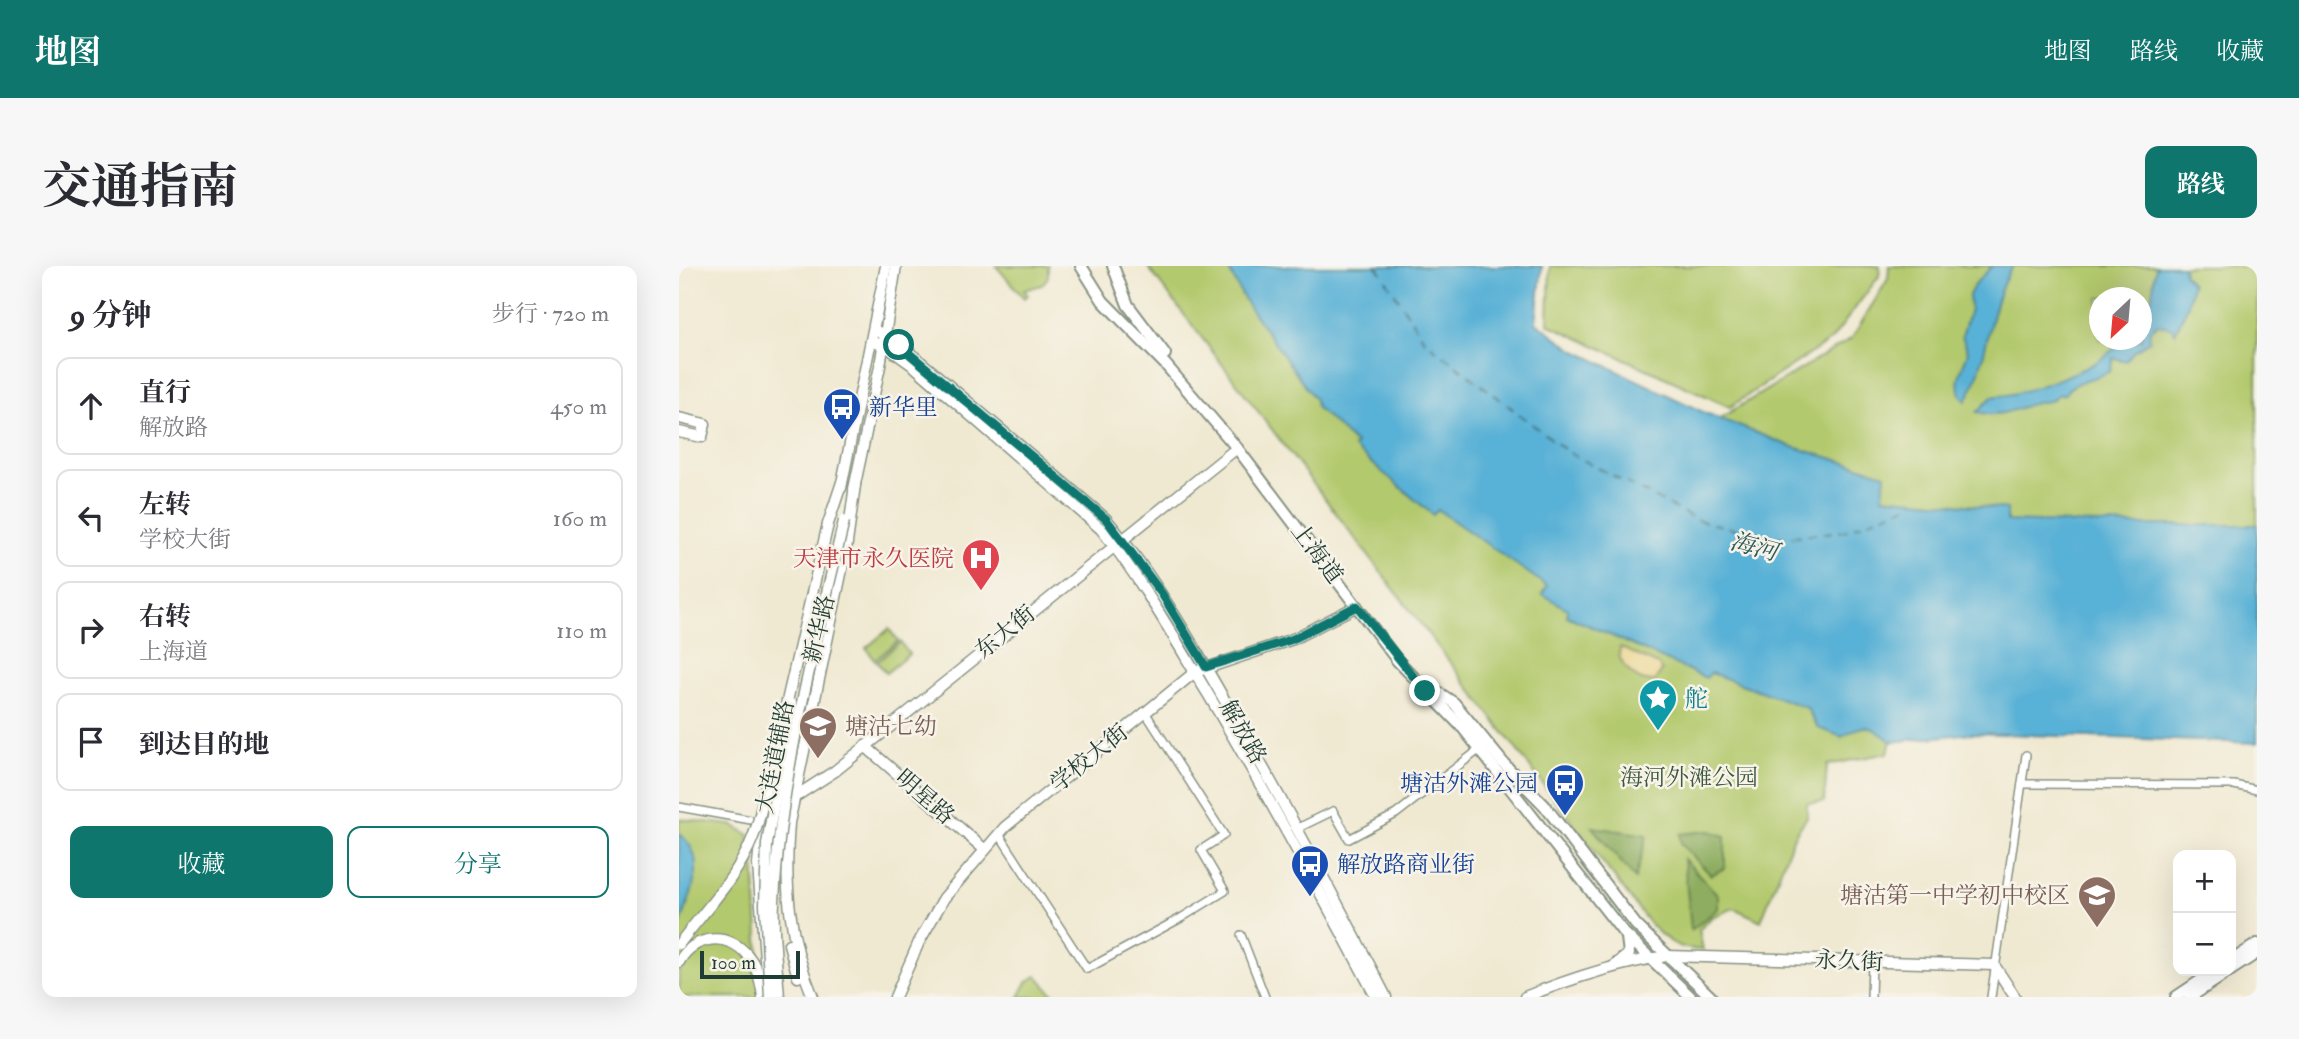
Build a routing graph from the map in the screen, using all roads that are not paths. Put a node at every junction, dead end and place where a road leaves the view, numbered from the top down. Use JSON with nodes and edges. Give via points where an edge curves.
{"nodes":[{"id":1,"x":886,"y":266,"type":"edge"},
{"id":2,"x":896,"y":266,"type":"edge"},
{"id":3,"x":1081,"y":266,"type":"edge"},
{"id":4,"x":1113,"y":266,"type":"edge"},
{"id":5,"x":889,"y":314,"type":"junction"},
{"id":6,"x":882,"y":339,"type":"junction"},
{"id":7,"x":903,"y":352,"type":"junction"},
{"id":8,"x":915,"y":367,"type":"junction"},
{"id":9,"x":877,"y":380,"type":"junction"},
{"id":10,"x":679,"y":418,"type":"edge"},
{"id":11,"x":679,"y":432,"type":"edge"},
{"id":12,"x":1237,"y":448,"type":"junction"},
{"id":13,"x":842,"y":482,"type":"junction"},
{"id":14,"x":855,"y":485,"type":"junction"},
{"id":15,"x":839,"y":520,"type":"junction"},
{"id":16,"x":1118,"y":541,"type":"junction"},
{"id":17,"x":1357,"y":606,"type":"junction"},
{"id":18,"x":1206,"y":667,"type":"junction"},
{"id":19,"x":1195,"y":672,"type":"junction"},
{"id":20,"x":790,"y":704,"type":"junction"},
{"id":21,"x":1145,"y":712,"type":"junction"},
{"id":22,"x":865,"y":746,"type":"junction"},
{"id":23,"x":1480,"y":750,"type":"junction"},
{"id":24,"x":2026,"y":755,"type":"dead end"},
{"id":25,"x":2022,"y":784,"type":"junction"},
{"id":26,"x":2257,"y":790,"type":"edge"},
{"id":27,"x":793,"y":798,"type":"junction"},
{"id":28,"x":766,"y":802,"type":"junction"},
{"id":29,"x":679,"y":807,"type":"edge"},
{"id":30,"x":762,"y":822,"type":"junction"},
{"id":31,"x":789,"y":823,"type":"junction"},
{"id":32,"x":1298,"y":828,"type":"junction"},
{"id":33,"x":999,"y":834,"type":"junction"},
{"id":34,"x":984,"y":849,"type":"junction"},
{"id":35,"x":777,"y":871,"type":"junction"},
{"id":36,"x":1623,"y":932,"type":"junction"},
{"id":37,"x":1241,"y":935,"type":"dead end"},
{"id":38,"x":679,"y":944,"type":"edge"},
{"id":39,"x":2257,"y":944,"type":"edge"},
{"id":40,"x":2257,"y":953,"type":"edge"},
{"id":41,"x":1667,"y":956,"type":"junction"},
{"id":42,"x":2236,"y":958,"type":"edge"},
{"id":43,"x":1649,"y":959,"type":"junction"},
{"id":44,"x":679,"y":962,"type":"edge"},
{"id":45,"x":1872,"y":963,"type":"junction"},
{"id":46,"x":1994,"y":965,"type":"junction"},
{"id":47,"x":1614,"y":966,"type":"junction"},
{"id":48,"x":2236,"y":966,"type":"edge"},
{"id":49,"x":2209,"y":976,"type":"edge"},
{"id":50,"x":2219,"y":976,"type":"edge"},
{"id":51,"x":2186,"y":995,"type":"edge"},
{"id":52,"x":763,"y":997,"type":"edge"},
{"id":53,"x":770,"y":997,"type":"edge"},
{"id":54,"x":779,"y":997,"type":"edge"},
{"id":55,"x":806,"y":997,"type":"edge"},
{"id":56,"x":813,"y":997,"type":"edge"},
{"id":57,"x":895,"y":997,"type":"edge"},
{"id":58,"x":1265,"y":997,"type":"edge"},
{"id":59,"x":1376,"y":997,"type":"edge"},
{"id":60,"x":1386,"y":997,"type":"edge"},
{"id":61,"x":1525,"y":997,"type":"edge"},
{"id":62,"x":1691,"y":997,"type":"edge"},
{"id":63,"x":1711,"y":997,"type":"edge"},
{"id":64,"x":1871,"y":997,"type":"edge"},
{"id":65,"x":1991,"y":997,"type":"edge"},
{"id":66,"x":2015,"y":997,"type":"edge"}],
"edges":[{"from":1,"to":6,"type":"street","name":"新华路","via":[[878,314]]},
{"from":2,"to":5,"type":"street","name":"新华路"},
{"from":3,"to":12,"type":"main road","name":"上海道","via":[[1103,301]]},
{"from":4,"to":41,"type":"main road","name":"上海道","via":[[1123,296],[1142,325],[1411,670],[1454,702],[1545,806],[1636,925]]},
{"from":5,"to":6,"type":"street","name":"新华路"},
{"from":5,"to":7,"type":"street"},
{"from":6,"to":7,"type":"street","name":"解放路"},
{"from":6,"to":9,"type":"street","name":"新华路"},
{"from":6,"to":13,"type":"street","name":"新华路","via":[[867,362]]},
{"from":7,"to":8,"type":"street","name":"解放路"},
{"from":7,"to":16,"type":"street","name":"解放路","via":[[1106,519]]},
{"from":8,"to":9,"type":"street","via":[[892,360]]},
{"from":8,"to":16,"type":"street","name":"解放路"},
{"from":9,"to":14,"type":"street","name":"新华路"},
{"from":10,"to":11,"type":"street","via":[[705,424],[702,437]]},
{"from":12,"to":16,"type":"street","name":"东大街"},
{"from":12,"to":17,"type":"main road","name":"上海道"},
{"from":13,"to":15,"type":"street","name":"新华路"},
{"from":13,"to":28,"type":"street","name":"大连道辅路","via":[[826,531]]},
{"from":14,"to":15,"type":"street","name":"新华路"},
{"from":14,"to":27,"type":"street","name":"大连道辅路","via":[[846,550]]},
{"from":15,"to":20,"type":"street","name":"新华路"},
{"from":15,"to":35,"type":"street","name":"新华路","bridge":true,"via":[[798,718]]},
{"from":16,"to":18,"type":"street","name":"解放路","via":[[1162,594]]},
{"from":16,"to":19,"type":"street","name":"解放路"},
{"from":16,"to":22,"type":"street","name":"东大街"},
{"from":17,"to":18,"type":"street","name":"学校大街","via":[[1293,639]]},
{"from":17,"to":23,"type":"main road","name":"上海道","via":[[1409,675]]},
{"from":18,"to":19,"type":"street","name":"学校大街"},
{"from":18,"to":32,"type":"street","name":"解放路"},
{"from":19,"to":21,"type":"street","name":"学校大街"},
{"from":19,"to":59,"type":"street","name":"解放路","via":[[1283,822]]},
{"from":20,"to":38,"type":"street","bridge":true,"via":[[772,750],[750,845]]},
{"from":20,"to":53,"type":"street","name":"新华路","bridge":true,"via":[[767,844]]},
{"from":21,"to":33,"type":"street","name":"学校大街"},
{"from":21,"to":33,"type":"street","via":[[1224,835],[1201,850],[1226,891],[1087,969]]},
{"from":22,"to":27,"type":"street","name":"东大街"},
{"from":22,"to":34,"type":"street","name":"明星路"},
{"from":23,"to":32,"type":"street","via":[[1396,814],[1349,839],[1333,811]]},
{"from":23,"to":36,"type":"main road","name":"上海道"},
{"from":24,"to":25,"type":"street"},
{"from":25,"to":26,"type":"street","via":[[2234,785]]},
{"from":25,"to":46,"type":"street"},
{"from":27,"to":28,"type":"street","name":"东大街"},
{"from":27,"to":31,"type":"street","name":"大连道辅路"},
{"from":28,"to":30,"type":"street","name":"大连道辅路"},
{"from":29,"to":30,"type":"street"},
{"from":30,"to":31,"type":"street"},
{"from":30,"to":53,"type":"street","name":"大连道辅路","via":[[758,865],[764,975]]},
{"from":31,"to":56,"type":"street","name":"大连道辅路","via":[[790,924]]},
{"from":32,"to":60,"type":"street","name":"解放路"},
{"from":33,"to":34,"type":"street","name":"学校大街"},
{"from":34,"to":57,"type":"street","name":"学校大街","via":[[944,898]]},
{"from":35,"to":54,"type":"street","name":"新华路","bridge":true,"via":[[773,915]]},
{"from":35,"to":55,"type":"street","bridge":true,"via":[[790,950]]},
{"from":36,"to":43,"type":"main road","name":"上海道"},
{"from":36,"to":47,"type":"main road","via":[[1630,942],[1629,954]]},
{"from":37,"to":58,"type":"street"},
{"from":39,"to":42,"type":"main road"},
{"from":40,"to":48,"type":"main road"},
{"from":41,"to":43,"type":"street","name":"永久街"},
{"from":41,"to":45,"type":"street","name":"永久街"},
{"from":41,"to":63,"type":"main road","name":"上海道"},
{"from":43,"to":47,"type":"street","name":"永久街"},
{"from":43,"to":62,"type":"main road","name":"上海道"},
{"from":44,"to":52,"type":"street","via":[[699,942],[731,942],[754,964]]},
{"from":45,"to":46,"type":"street","name":"永久街"},
{"from":45,"to":64,"type":"street"},
{"from":46,"to":65,"type":"street"},
{"from":46,"to":66,"type":"street"},
{"from":47,"to":61,"type":"street","name":"永久街"},
{"from":49,"to":51,"type":"main road"},
{"from":50,"to":51,"type":"main road"}]}
